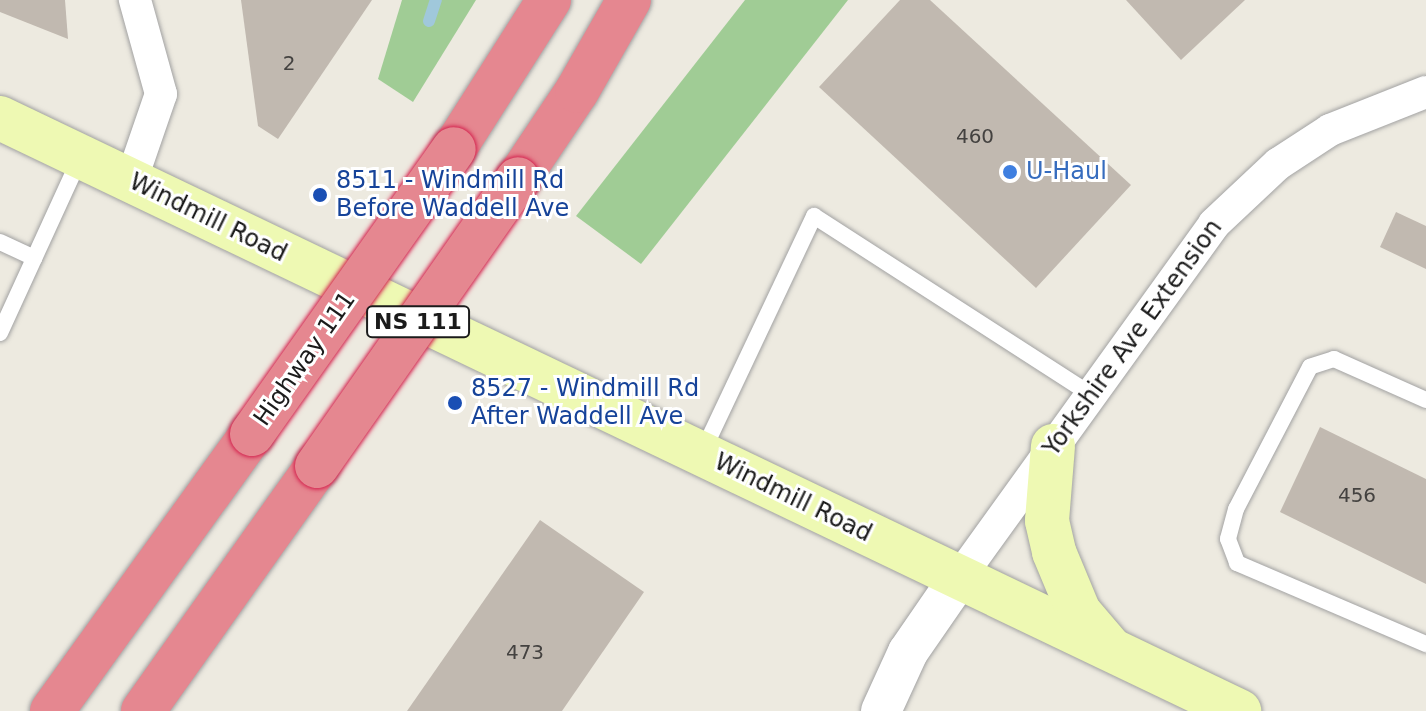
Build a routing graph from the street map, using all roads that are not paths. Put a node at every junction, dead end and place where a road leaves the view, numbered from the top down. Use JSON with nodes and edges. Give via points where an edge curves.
{"nodes":[{"id":1,"x":135,"y":0,"type":"edge"},
{"id":2,"x":540,"y":0,"type":"edge"},
{"id":3,"x":549,"y":0,"type":"edge"},
{"id":4,"x":629,"y":0,"type":"edge"},
{"id":5,"x":657,"y":0,"type":"edge"},
{"id":6,"x":522,"y":47,"type":"junction"},
{"id":7,"x":577,"y":91,"type":"junction"},
{"id":8,"x":1426,"y":92,"type":"edge"},
{"id":9,"x":0,"y":118,"type":"edge"},
{"id":10,"x":81,"y":156,"type":"junction"},
{"id":11,"x":131,"y":181,"type":"junction"},
{"id":12,"x":0,"y":242,"type":"edge"},
{"id":13,"x":35,"y":258,"type":"junction"},
{"id":14,"x":0,"y":333,"type":"edge"},
{"id":15,"x":1090,"y":394,"type":"junction"},
{"id":16,"x":1426,"y":400,"type":"edge"},
{"id":17,"x":1053,"y":446,"type":"junction"},
{"id":18,"x":702,"y":453,"type":"junction"},
{"id":19,"x":959,"y":578,"type":"junction"},
{"id":20,"x":1426,"y":644,"type":"edge"},
{"id":21,"x":1112,"y":651,"type":"junction"},
{"id":22,"x":65,"y":694,"type":"edge"},
{"id":23,"x":38,"y":711,"type":"edge"},
{"id":24,"x":143,"y":711,"type":"edge"},
{"id":25,"x":881,"y":711,"type":"edge"},
{"id":26,"x":1239,"y":711,"type":"edge"}],
"edges":[{"from":1,"to":11,"type":"street","via":[[161,94]]},
{"from":2,"to":6,"type":"highway"},
{"from":3,"to":6,"type":"highway","name":"Highway 111","number":"NS 111"},
{"from":4,"to":7,"type":"highway","number":"NS 111"},
{"from":5,"to":7,"type":"highway"},
{"from":6,"to":22,"type":"highway","name":"Highway 111","number":"NS 111","bridge":true},
{"from":7,"to":24,"type":"highway","number":"NS 111","bridge":true},
{"from":8,"to":15,"type":"street","name":"Yorkshire Ave Extension","via":[[1353,119],[1278,164],[1214,224]]},
{"from":9,"to":10,"type":"main road","name":"Windmill Road"},
{"from":10,"to":11,"type":"main road","name":"Windmill Road"},
{"from":10,"to":13,"type":"lane"},
{"from":11,"to":18,"type":"main road","name":"Windmill Road"},
{"from":12,"to":13,"type":"lane"},
{"from":13,"to":14,"type":"lane"},
{"from":15,"to":17,"type":"street","name":"Yorkshire Ave Extension"},
{"from":15,"to":18,"type":"lane","via":[[814,216]]},
{"from":16,"to":20,"type":"lane","via":[[1334,359],[1310,367],[1236,509],[1228,539],[1237,563]]},
{"from":17,"to":19,"type":"street","name":"Yorkshire Ave Extension"},
{"from":17,"to":21,"type":"main road","via":[[1047,521],[1054,552],[1079,612]]},
{"from":18,"to":19,"type":"main road","name":"Windmill Road"},
{"from":19,"to":21,"type":"main road","name":"Windmill Road"},
{"from":19,"to":25,"type":"street","via":[[908,652]]},
{"from":21,"to":26,"type":"main road","name":"Windmill Road"},
{"from":22,"to":23,"type":"highway","name":"Highway 111"}]}
